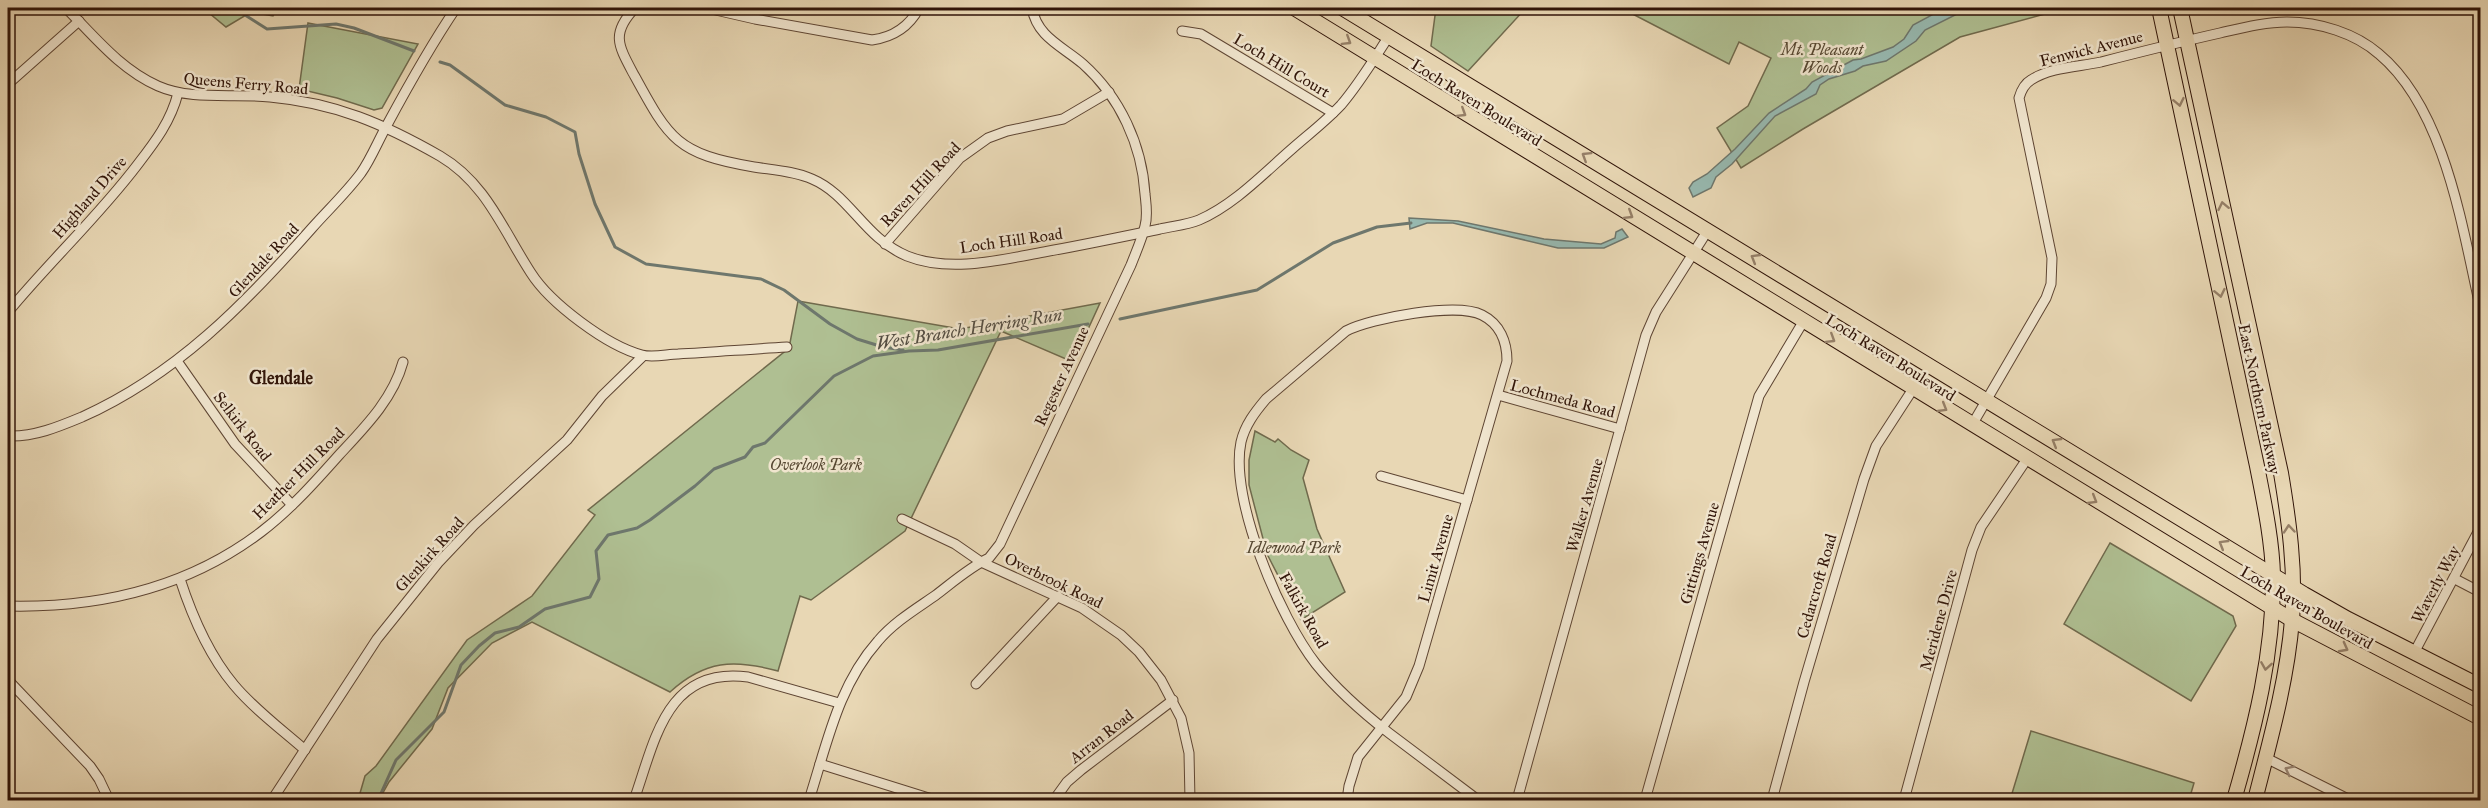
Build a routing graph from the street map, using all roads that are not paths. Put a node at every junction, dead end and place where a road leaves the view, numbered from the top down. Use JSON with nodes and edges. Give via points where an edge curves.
{"nodes":[{"id":1,"x":66,"y":8,"type":"edge"},
{"id":2,"x":456,"y":8,"type":"edge"},
{"id":3,"x":635,"y":8,"type":"edge"},
{"id":4,"x":707,"y":8,"type":"edge"},
{"id":5,"x":919,"y":8,"type":"edge"},
{"id":6,"x":1032,"y":8,"type":"edge"},
{"id":7,"x":1294,"y":8,"type":"edge"},
{"id":8,"x":1319,"y":8,"type":"edge"},
{"id":9,"x":1342,"y":8,"type":"edge"},
{"id":10,"x":2159,"y":8,"type":"edge"},
{"id":11,"x":2180,"y":8,"type":"edge"},
{"id":12,"x":79,"y":21,"type":"junction"},
{"id":13,"x":1320,"y":23,"type":"junction"},
{"id":14,"x":1182,"y":31,"type":"dead end"},
{"id":15,"x":1389,"y":36,"type":"junction"},
{"id":16,"x":2187,"y":41,"type":"junction"},
{"id":17,"x":2167,"y":45,"type":"junction"},
{"id":18,"x":1374,"y":58,"type":"junction"},
{"id":19,"x":8,"y":84,"type":"edge"},
{"id":20,"x":1109,"y":92,"type":"junction"},
{"id":21,"x":178,"y":93,"type":"junction"},
{"id":22,"x":1333,"y":113,"type":"junction"},
{"id":23,"x":387,"y":126,"type":"junction"},
{"id":24,"x":1708,"y":230,"type":"junction"},
{"id":25,"x":1142,"y":234,"type":"junction"},
{"id":26,"x":885,"y":244,"type":"junction"},
{"id":27,"x":1692,"y":254,"type":"junction"},
{"id":28,"x":2481,"y":306,"type":"edge"},
{"id":29,"x":8,"y":312,"type":"edge"},
{"id":30,"x":1484,"y":316,"type":"joint"},
{"id":31,"x":1803,"y":322,"type":"junction"},
{"id":32,"x":787,"y":347,"type":"dead end"},
{"id":33,"x":643,"y":356,"type":"junction"},
{"id":34,"x":177,"y":361,"type":"junction"},
{"id":35,"x":403,"y":362,"type":"dead end"},
{"id":36,"x":1913,"y":389,"type":"junction"},
{"id":37,"x":1498,"y":396,"type":"junction"},
{"id":38,"x":1987,"y":400,"type":"junction"},
{"id":39,"x":1972,"y":425,"type":"junction"},
{"id":40,"x":1620,"y":429,"type":"junction"},
{"id":41,"x":8,"y":436,"type":"edge"},
{"id":42,"x":2027,"y":459,"type":"junction"},
{"id":43,"x":1381,"y":476,"type":"dead end"},
{"id":44,"x":1467,"y":500,"type":"junction"},
{"id":45,"x":292,"y":505,"type":"junction"},
{"id":46,"x":902,"y":519,"type":"dead end"},
{"id":47,"x":2481,"y":528,"type":"edge"},
{"id":48,"x":981,"y":562,"type":"junction"},
{"id":49,"x":2273,"y":574,"type":"junction"},
{"id":50,"x":180,"y":579,"type":"junction"},
{"id":51,"x":2455,"y":579,"type":"junction"},
{"id":52,"x":2292,"y":587,"type":"junction"},
{"id":53,"x":2481,"y":592,"type":"edge"},
{"id":54,"x":1058,"y":596,"type":"junction"},
{"id":55,"x":8,"y":606,"type":"edge"},
{"id":56,"x":2272,"y":607,"type":"junction"},
{"id":57,"x":2292,"y":620,"type":"junction"},
{"id":58,"x":2414,"y":653,"type":"junction"},
{"id":59,"x":8,"y":680,"type":"edge"},
{"id":60,"x":975,"y":684,"type":"dead end"},
{"id":61,"x":2481,"y":686,"type":"edge"},
{"id":62,"x":1173,"y":700,"type":"junction"},
{"id":63,"x":839,"y":703,"type":"junction"},
{"id":64,"x":2481,"y":718,"type":"edge"},
{"id":65,"x":1382,"y":728,"type":"junction"},
{"id":66,"x":304,"y":750,"type":"junction"},
{"id":67,"x":2266,"y":758,"type":"junction"},
{"id":68,"x":820,"y":764,"type":"junction"},
{"id":69,"x":108,"y":801,"type":"edge"},
{"id":70,"x":272,"y":801,"type":"edge"},
{"id":71,"x":634,"y":801,"type":"edge"},
{"id":72,"x":809,"y":801,"type":"edge"},
{"id":73,"x":934,"y":801,"type":"edge"},
{"id":74,"x":1054,"y":801,"type":"edge"},
{"id":75,"x":1190,"y":801,"type":"edge"},
{"id":76,"x":1347,"y":801,"type":"edge"},
{"id":77,"x":1478,"y":801,"type":"edge"},
{"id":78,"x":1517,"y":801,"type":"edge"},
{"id":79,"x":1645,"y":801,"type":"edge"},
{"id":80,"x":1772,"y":801,"type":"edge"},
{"id":81,"x":1904,"y":801,"type":"edge"},
{"id":82,"x":2235,"y":801,"type":"edge"},
{"id":83,"x":2255,"y":801,"type":"edge"},
{"id":84,"x":2350,"y":801,"type":"edge"}],
"edges":[{"from":1,"to":12,"type":"street","name":"Queens Ferry Road"},
{"from":2,"to":23,"type":"street","name":"Glendale Road"},
{"from":3,"to":26,"type":"street","name":"Loch Hill Road","via":[[621,26],[620,46],[669,133],[714,159],[816,180],[832,190],[862,225]]},
{"from":4,"to":5,"type":"street","via":[[872,40],[900,31]]},
{"from":6,"to":20,"type":"street","name":"Regester Avenue","via":[[1045,35],[1081,62]]},
{"from":7,"to":13,"type":"main road","name":"Loch Raven Boulevard"},
{"from":8,"to":13,"type":"main road"},
{"from":9,"to":15,"type":"main road","name":"Loch Raven Boulevard"},
{"from":10,"to":17,"type":"main road","name":"East Northern Parkway"},
{"from":11,"to":16,"type":"main road","name":"East Northern Parkway"},
{"from":12,"to":19,"type":"street"},
{"from":12,"to":21,"type":"street","name":"Queens Ferry Road","via":[[125,66],[147,81]]},
{"from":13,"to":18,"type":"main road","name":"Loch Raven Boulevard","one_way":true},
{"from":14,"to":22,"type":"street","name":"Loch Hill Court","via":[[1200,34]]},
{"from":15,"to":18,"type":"street","name":"Loch Hill Road"},
{"from":24,"to":15,"type":"main road","name":"Loch Raven Boulevard","one_way":true},
{"from":16,"to":17,"type":"street"},
{"from":16,"to":28,"type":"street","via":[[2272,23],[2303,22],[2350,35],[2386,60],[2415,97],[2444,160]]},
{"from":52,"to":16,"type":"main road","name":"East Northern Parkway","one_way":true,"via":[[2281,472]]},
{"from":17,"to":38,"type":"street","name":"Fenwick Avenue","via":[[2054,71],[2024,86],[2020,108],[2052,258],[2051,284]]},
{"from":17,"to":49,"type":"main road","name":"East Northern Parkway","one_way":true,"via":[[2257,466]]},
{"from":18,"to":22,"type":"street","name":"Loch Hill Road"},
{"from":18,"to":27,"type":"main road","name":"Loch Raven Boulevard","one_way":true},
{"from":20,"to":25,"type":"street","name":"Regester Avenue","via":[[1137,145],[1143,168],[1146,225]]},
{"from":20,"to":26,"type":"street","name":"Raven Hill Road","via":[[1063,119],[1007,131],[979,144],[960,158]]},
{"from":21,"to":23,"type":"street","name":"Queens Ferry Road","via":[[297,100]]},
{"from":21,"to":29,"type":"street","name":"Highland Drive","via":[[161,132],[129,177]]},
{"from":22,"to":25,"type":"street","name":"Loch Hill Road","via":[[1217,209],[1198,220]]},
{"from":23,"to":33,"type":"street","name":"Queens Ferry Road","via":[[442,157],[476,184],[531,274],[563,308],[606,338]]},
{"from":23,"to":34,"type":"street","name":"Glendale Road","via":[[362,172],[295,248],[222,324]]},
{"from":24,"to":27,"type":"street","name":"Walker Avenue"},
{"from":38,"to":24,"type":"main road","name":"Loch Raven Boulevard","one_way":true},
{"from":25,"to":26,"type":"street","name":"Loch Hill Road","via":[[970,264],[923,260]]},
{"from":25,"to":48,"type":"street","name":"Regester Avenue","via":[[1000,544]]},
{"from":27,"to":31,"type":"main road","name":"Loch Raven Boulevard"},
{"from":27,"to":40,"type":"street","name":"Walker Avenue","via":[[1650,326]]},
{"from":30,"to":37,"type":"street","name":"Limit Avenue","via":[[1500,331],[1507,350]]},
{"from":30,"to":65,"type":"street","name":"Falkirk Road","via":[[1469,311],[1426,313],[1354,327],[1337,337],[1266,399],[1243,434],[1240,482],[1277,599],[1315,662]]},
{"from":31,"to":36,"type":"main road","name":"Loch Raven Boulevard","one_way":true},
{"from":31,"to":79,"type":"street","name":"Gittings Avenue","via":[[1759,396]]},
{"from":32,"to":33,"type":"street","name":"Queens Ferry Road"},
{"from":33,"to":66,"type":"street","name":"Glenkirk Road","via":[[602,396],[567,440],[438,563],[377,639]]},
{"from":34,"to":41,"type":"street","name":"Glendale Road","via":[[92,412],[36,434]]},
{"from":34,"to":45,"type":"street","name":"Selkirk Road","via":[[235,444]]},
{"from":35,"to":45,"type":"street","name":"Heather Hill Road","via":[[392,392],[381,407]]},
{"from":36,"to":39,"type":"main road","name":"Loch Raven Boulevard","one_way":true},
{"from":36,"to":80,"type":"street","name":"Cedarcroft Road","via":[[1876,446],[1864,479]]},
{"from":37,"to":40,"type":"street","name":"Lochmeda Road"},
{"from":37,"to":44,"type":"street","name":"Limit Avenue"},
{"from":38,"to":39,"type":"street"},
{"from":49,"to":38,"type":"main road","name":"Loch Raven Boulevard","one_way":true},
{"from":39,"to":42,"type":"main road","name":"Loch Raven Boulevard"},
{"from":40,"to":78,"type":"street","name":"Walker Avenue"},
{"from":42,"to":56,"type":"main road","name":"Loch Raven Boulevard","one_way":true},
{"from":42,"to":81,"type":"street","name":"Meridene Drive","via":[[1987,517],[1972,550]]},
{"from":43,"to":44,"type":"street"},
{"from":44,"to":65,"type":"street","name":"Limit Avenue","via":[[1419,666],[1406,697]]},
{"from":45,"to":50,"type":"street","name":"Heather Hill Road","via":[[237,549]]},
{"from":46,"to":48,"type":"street","name":"Overbrook Road","via":[[955,544]]},
{"from":47,"to":51,"type":"street","name":"Waverly Way"},
{"from":48,"to":54,"type":"street","name":"Overbrook Road"},
{"from":48,"to":63,"type":"street","name":"Regester Avenue","via":[[879,640],[851,678]]},
{"from":49,"to":52,"type":"main road","name":"Loch Raven Boulevard"},
{"from":49,"to":56,"type":"main road","name":"East Northern Parkway"},
{"from":50,"to":55,"type":"street","name":"Heather Hill Road","via":[[125,596],[80,604]]},
{"from":50,"to":66,"type":"street","via":[[196,622],[219,665],[258,710]]},
{"from":51,"to":53,"type":"street"},
{"from":51,"to":58,"type":"street","name":"Waverly Way"},
{"from":52,"to":57,"type":"main road","name":"East Northern Parkway"},
{"from":52,"to":58,"type":"main road","name":"Loch Raven Boulevard"},
{"from":54,"to":60,"type":"street"},
{"from":54,"to":62,"type":"street","name":"Overbrook Road","via":[[1121,635],[1151,666]]},
{"from":56,"to":57,"type":"main road","name":"Loch Raven Boulevard"},
{"from":56,"to":82,"type":"main road","name":"East Northern Parkway","one_way":true,"via":[[2259,704]]},
{"from":57,"to":64,"type":"main road","name":"Loch Raven Boulevard","one_way":true},
{"from":57,"to":67,"type":"main road","name":"East Northern Parkway"},
{"from":58,"to":61,"type":"main road","name":"Loch Raven Boulevard"},
{"from":59,"to":69,"type":"street","via":[[90,766]]},
{"from":62,"to":74,"type":"street","name":"Arran Road","via":[[1081,770]]},
{"from":62,"to":75,"type":"street","name":"Overbrook Road","via":[[1186,734]]},
{"from":63,"to":68,"type":"street","name":"Regester Avenue"},
{"from":63,"to":71,"type":"street","via":[[748,677],[722,676],[705,681],[681,695],[662,720]]},
{"from":65,"to":76,"type":"street","name":"Limit Avenue","via":[[1358,757]]},
{"from":65,"to":77,"type":"street","name":"Falkirk Road"},
{"from":66,"to":70,"type":"street","name":"Glenkirk Road"},
{"from":67,"to":83,"type":"main road","name":"East Northern Parkway"},
{"from":84,"to":67,"type":"street","one_way":true},
{"from":68,"to":72,"type":"street","name":"Regester Avenue"},
{"from":68,"to":73,"type":"street"}]}
